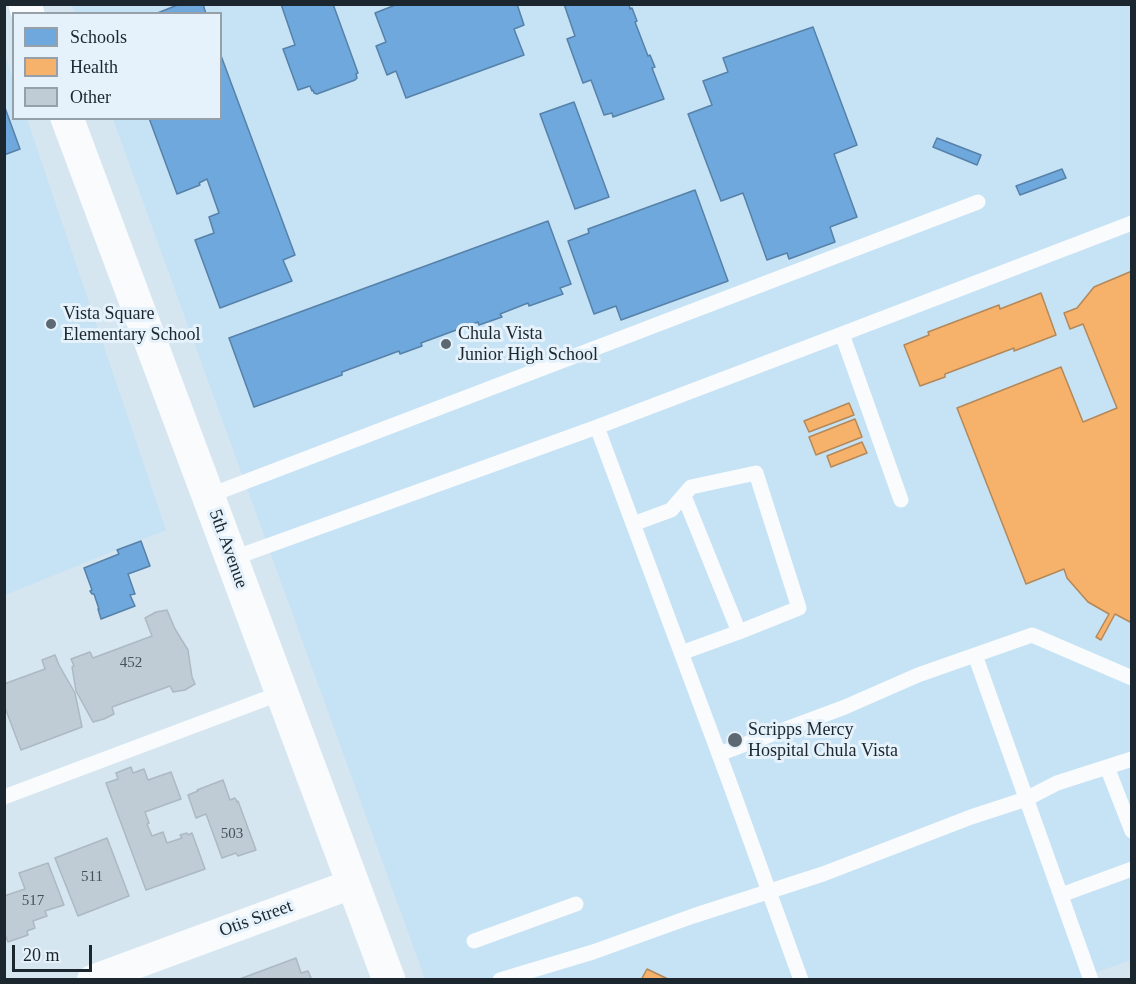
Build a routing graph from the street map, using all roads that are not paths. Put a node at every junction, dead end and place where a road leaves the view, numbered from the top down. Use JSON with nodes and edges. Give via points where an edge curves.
{"nodes":[{"id":1,"x":68,"y":120,"type":"edge"},
{"id":2,"x":978,"y":202,"type":"dead end"},
{"id":3,"x":1131,"y":223,"type":"edge"},
{"id":4,"x":842,"y":334,"type":"junction"},
{"id":5,"x":597,"y":427,"type":"junction"},
{"id":6,"x":208,"y":496,"type":"junction"},
{"id":7,"x":684,"y":496,"type":"junction"},
{"id":8,"x":902,"y":500,"type":"dead end"},
{"id":9,"x":633,"y":524,"type":"junction"},
{"id":10,"x":231,"y":559,"type":"junction"},
{"id":11,"x":739,"y":632,"type":"junction"},
{"id":12,"x":681,"y":653,"type":"junction"},
{"id":13,"x":975,"y":655,"type":"junction"},
{"id":14,"x":1131,"y":678,"type":"edge"},
{"id":15,"x":281,"y":693,"type":"junction"},
{"id":16,"x":719,"y":754,"type":"junction"},
{"id":17,"x":1131,"y":759,"type":"edge"},
{"id":18,"x":1107,"y":767,"type":"junction"},
{"id":19,"x":4,"y":797,"type":"edge"},
{"id":20,"x":1026,"y":798,"type":"junction"},
{"id":21,"x":1131,"y":831,"type":"edge"},
{"id":22,"x":1131,"y":869,"type":"edge"},
{"id":23,"x":352,"y":884,"type":"junction"},
{"id":24,"x":769,"y":891,"type":"junction"},
{"id":25,"x":1061,"y":895,"type":"junction"},
{"id":26,"x":576,"y":904,"type":"dead end"},
{"id":27,"x":474,"y":941,"type":"dead end"},
{"id":28,"x":92,"y":980,"type":"edge"},
{"id":29,"x":389,"y":980,"type":"edge"},
{"id":30,"x":500,"y":980,"type":"edge"},
{"id":31,"x":801,"y":980,"type":"edge"},
{"id":32,"x":1091,"y":980,"type":"edge"}],
"edges":[{"from":1,"to":6,"type":"street","name":"5th Avenue"},
{"from":2,"to":6,"type":"lane"},
{"from":3,"to":4,"type":"lane"},
{"from":4,"to":5,"type":"lane"},
{"from":4,"to":8,"type":"lane"},
{"from":5,"to":9,"type":"lane"},
{"from":5,"to":10,"type":"lane"},
{"from":6,"to":10,"type":"street","name":"5th Avenue"},
{"from":7,"to":9,"type":"lane","via":[[671,510]]},
{"from":7,"to":11,"type":"lane"},
{"from":7,"to":11,"type":"lane","via":[[692,488],[756,473],[799,608]]},
{"from":9,"to":12,"type":"lane"},
{"from":10,"to":15,"type":"street","name":"5th Avenue"},
{"from":11,"to":12,"type":"lane"},
{"from":12,"to":16,"type":"lane"},
{"from":13,"to":14,"type":"lane","via":[[1032,635]]},
{"from":13,"to":16,"type":"lane"},
{"from":13,"to":20,"type":"lane"},
{"from":15,"to":19,"type":"lane"},
{"from":15,"to":23,"type":"street","name":"5th Avenue"},
{"from":16,"to":24,"type":"lane"},
{"from":17,"to":18,"type":"lane"},
{"from":18,"to":20,"type":"lane"},
{"from":18,"to":21,"type":"lane"},
{"from":20,"to":24,"type":"lane"},
{"from":20,"to":25,"type":"lane"},
{"from":22,"to":25,"type":"lane"},
{"from":23,"to":28,"type":"street","name":"Otis Street"},
{"from":23,"to":29,"type":"street","name":"5th Avenue"},
{"from":24,"to":30,"type":"lane"},
{"from":24,"to":31,"type":"lane"},
{"from":25,"to":32,"type":"lane"},
{"from":26,"to":27,"type":"lane"}]}
